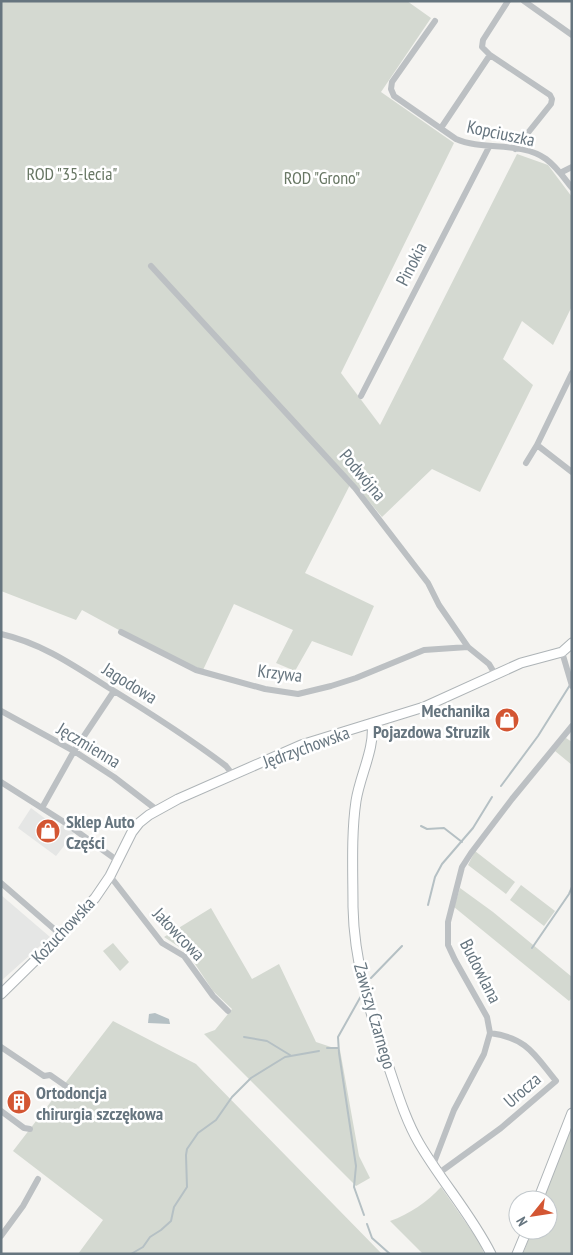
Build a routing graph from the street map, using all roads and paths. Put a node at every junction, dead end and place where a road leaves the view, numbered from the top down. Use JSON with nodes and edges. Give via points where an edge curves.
{"nodes":[{"id":1,"x":508,"y":1,"type":"edge"},
{"id":2,"x":524,"y":1,"type":"edge"},
{"id":3,"x":434,"y":21,"type":"dead end"},
{"id":4,"x":572,"y":35,"type":"edge"},
{"id":5,"x":490,"y":55,"type":"junction"},
{"id":6,"x":441,"y":128,"type":"junction"},
{"id":7,"x":489,"y":146,"type":"junction"},
{"id":8,"x":515,"y":149,"type":"junction"},
{"id":9,"x":572,"y":167,"type":"edge"},
{"id":10,"x":560,"y":173,"type":"junction"},
{"id":11,"x":572,"y":188,"type":"edge"},
{"id":12,"x":152,"y":266,"type":"dead end"},
{"id":13,"x":572,"y":374,"type":"edge"},
{"id":14,"x":361,"y":396,"type":"dead end"},
{"id":15,"x":537,"y":445,"type":"junction"},
{"id":16,"x":526,"y":462,"type":"dead end"},
{"id":17,"x":572,"y":472,"type":"edge"},
{"id":18,"x":121,"y":632,"type":"dead end"},
{"id":19,"x":1,"y":634,"type":"edge"},
{"id":20,"x":572,"y":643,"type":"edge"},
{"id":21,"x":468,"y":647,"type":"junction"},
{"id":22,"x":562,"y":652,"type":"junction"},
{"id":23,"x":496,"y":674,"type":"junction"},
{"id":24,"x":572,"y":686,"type":"edge"},
{"id":25,"x":114,"y":690,"type":"junction"},
{"id":26,"x":1,"y":711,"type":"edge"},
{"id":27,"x":372,"y":723,"type":"junction"},
{"id":28,"x":572,"y":726,"type":"edge"},
{"id":29,"x":74,"y":751,"type":"junction"},
{"id":30,"x":233,"y":775,"type":"junction"},
{"id":31,"x":1,"y":782,"type":"edge"},
{"id":32,"x":42,"y":808,"type":"junction"},
{"id":33,"x":158,"y":810,"type":"junction"},
{"id":34,"x":118,"y":861,"type":"junction"},
{"id":35,"x":110,"y":876,"type":"junction"},
{"id":36,"x":1,"y":883,"type":"edge"},
{"id":37,"x":61,"y":935,"type":"junction"},
{"id":38,"x":1,"y":994,"type":"edge"},
{"id":39,"x":228,"y":1012,"type":"dead end"},
{"id":40,"x":490,"y":1033,"type":"junction"},
{"id":41,"x":1,"y":1047,"type":"edge"},
{"id":42,"x":70,"y":1089,"type":"dead end"},
{"id":43,"x":1,"y":1111,"type":"edge"},
{"id":44,"x":572,"y":1113,"type":"edge"},
{"id":45,"x":30,"y":1129,"type":"dead end"},
{"id":46,"x":433,"y":1164,"type":"junction"},
{"id":47,"x":439,"y":1173,"type":"junction"},
{"id":48,"x":38,"y":1179,"type":"dead end"},
{"id":49,"x":542,"y":1190,"type":"edge"},
{"id":50,"x":1,"y":1236,"type":"edge"},
{"id":51,"x":522,"y":1240,"type":"edge"},
{"id":52,"x":491,"y":1254,"type":"edge"},
{"id":53,"x":517,"y":1254,"type":"edge"}],
"edges":[{"from":1,"to":5,"type":"street","via":[[483,40],[482,47]]},
{"from":2,"to":4,"type":"street"},
{"from":3,"to":6,"type":"street","name":"Kopciuszka","via":[[392,82],[391,89],[394,96]]},
{"from":5,"to":6,"type":"street"},
{"from":5,"to":8,"type":"street","via":[[552,97]]},
{"from":6,"to":7,"type":"street","name":"Kopciuszka","via":[[466,143]]},
{"from":7,"to":8,"type":"street","name":"Kopciuszka"},
{"from":7,"to":14,"type":"street","name":"Pinokia"},
{"from":8,"to":10,"type":"street","name":"Kopciuszka","via":[[544,158]]},
{"from":9,"to":10,"type":"street"},
{"from":10,"to":11,"type":"street","name":"Kopciuszka"},
{"from":12,"to":21,"type":"street","name":"Podwójna","via":[[355,488],[428,582],[439,605]]},
{"from":13,"to":15,"type":"street"},
{"from":15,"to":16,"type":"street"},
{"from":15,"to":17,"type":"street"},
{"from":18,"to":21,"type":"street","name":"Krzywa","via":[[196,670],[264,689],[298,694],[356,678],[424,650]]},
{"from":19,"to":25,"type":"street","name":"Jagodowa","via":[[39,646]]},
{"from":20,"to":22,"type":"main road","name":"Jędrzychowska"},
{"from":21,"to":23,"type":"street","name":"Podwójna"},
{"from":22,"to":23,"type":"main road","name":"Jędrzychowska","via":[[521,662]]},
{"from":22,"to":24,"type":"street"},
{"from":23,"to":27,"type":"main road","name":"Jędrzychowska","via":[[424,707]]},
{"from":25,"to":29,"type":"street"},
{"from":25,"to":30,"type":"street","name":"Jagodowa","via":[[183,735],[226,766]]},
{"from":26,"to":29,"type":"street","name":"Jęczmienna"},
{"from":27,"to":30,"type":"main road","name":"Jędrzychowska","via":[[312,741]]},
{"from":27,"to":46,"type":"main road","name":"Zawiszy Czarnego","via":[[355,811],[353,910],[356,942],[366,997],[398,1096],[417,1139]]},
{"from":28,"to":40,"type":"street","name":"Budowlana","via":[[471,853],[462,868],[454,897],[448,922],[448,945],[487,1017]]},
{"from":29,"to":32,"type":"street"},
{"from":29,"to":33,"type":"street","name":"Jęczmienna"},
{"from":30,"to":33,"type":"main road","name":"Jędrzychowska"},
{"from":31,"to":32,"type":"street"},
{"from":32,"to":34,"type":"street"},
{"from":33,"to":34,"type":"main road","name":"Jędrzychowska","via":[[135,828]]},
{"from":34,"to":35,"type":"main road","name":"Kożuchowska"},
{"from":35,"to":37,"type":"main road","name":"Kożuchowska"},
{"from":35,"to":39,"type":"street","name":"Jałowcowa","via":[[162,943],[184,956]]},
{"from":36,"to":37,"type":"street"},
{"from":37,"to":38,"type":"main road","name":"Kożuchowska"},
{"from":40,"to":46,"type":"street","via":[[484,1054],[454,1110]]},
{"from":40,"to":47,"type":"street","name":"Urocza","via":[[508,1035],[529,1047],[556,1080],[501,1128]]},
{"from":41,"to":42,"type":"street"},
{"from":43,"to":45,"type":"street"},
{"from":44,"to":49,"type":"main road"},
{"from":46,"to":47,"type":"main road","name":"Zawiszy Czarnego"},
{"from":47,"to":52,"type":"main road","name":"Zawiszy Czarnego"},
{"from":48,"to":50,"type":"street"},
{"from":51,"to":53,"type":"main road"}]}
